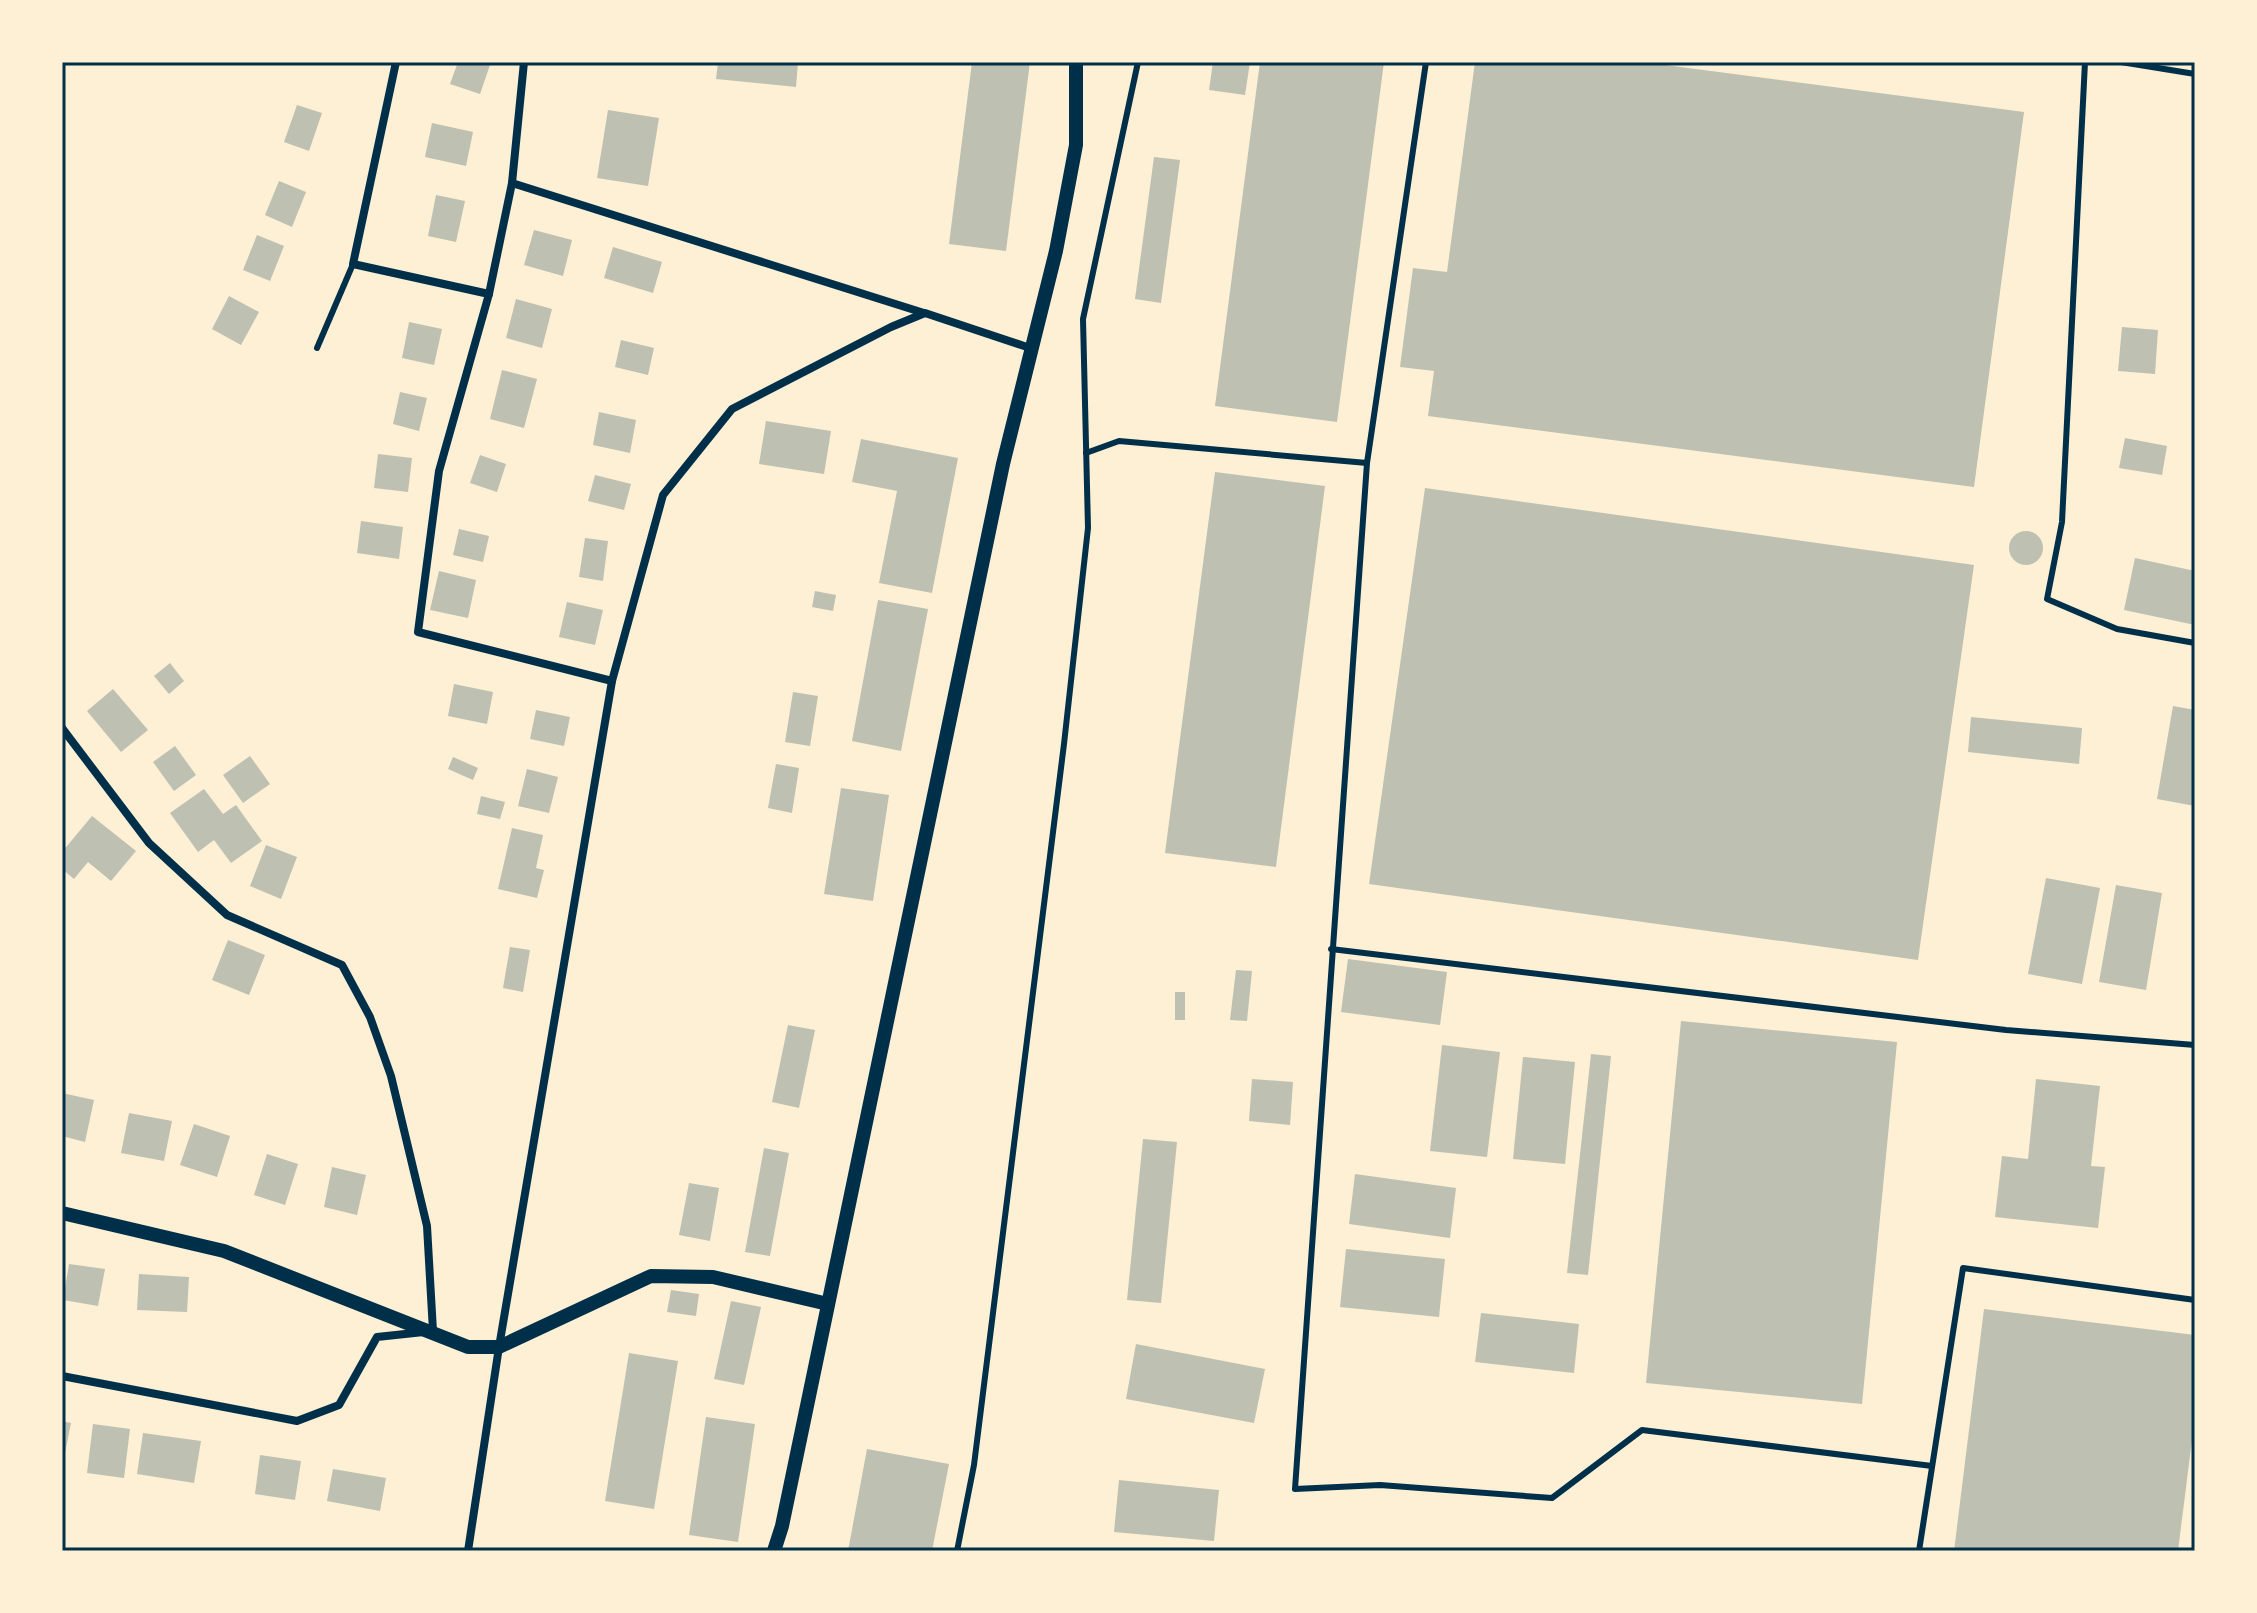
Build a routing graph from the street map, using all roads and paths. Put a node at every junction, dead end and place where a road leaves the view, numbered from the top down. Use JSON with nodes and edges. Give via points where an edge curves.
{"nodes":[{"id":1,"x":396,"y":62,"type":"edge"},
{"id":2,"x":524,"y":62,"type":"edge"},
{"id":3,"x":1076,"y":62,"type":"edge"},
{"id":4,"x":1138,"y":62,"type":"edge"},
{"id":5,"x":1426,"y":62,"type":"edge"},
{"id":6,"x":2085,"y":62,"type":"edge"},
{"id":7,"x":2121,"y":62,"type":"edge"},
{"id":8,"x":2195,"y":74,"type":"edge"},
{"id":9,"x":512,"y":183,"type":"junction"},
{"id":10,"x":353,"y":264,"type":"junction"},
{"id":11,"x":489,"y":294,"type":"junction"},
{"id":12,"x":925,"y":313,"type":"junction"},
{"id":13,"x":317,"y":348,"type":"dead end"},
{"id":14,"x":1030,"y":348,"type":"junction"},
{"id":15,"x":1086,"y":453,"type":"junction"},
{"id":16,"x":1367,"y":463,"type":"junction"},
{"id":17,"x":2195,"y":643,"type":"edge"},
{"id":18,"x":612,"y":681,"type":"junction"},
{"id":19,"x":62,"y":728,"type":"edge"},
{"id":20,"x":1331,"y":949,"type":"junction"},
{"id":21,"x":2195,"y":1045,"type":"edge"},
{"id":22,"x":62,"y":1213,"type":"edge"},
{"id":23,"x":2195,"y":1300,"type":"edge"},
{"id":24,"x":828,"y":1304,"type":"junction"},
{"id":25,"x":433,"y":1331,"type":"junction"},
{"id":26,"x":499,"y":1347,"type":"junction"},
{"id":27,"x":62,"y":1376,"type":"edge"},
{"id":28,"x":1932,"y":1466,"type":"junction"},
{"id":29,"x":468,"y":1551,"type":"edge"},
{"id":30,"x":774,"y":1551,"type":"edge"},
{"id":31,"x":957,"y":1551,"type":"edge"},
{"id":32,"x":1919,"y":1551,"type":"edge"}],
"edges":[{"from":1,"to":10,"type":"street"},
{"from":2,"to":9,"type":"street"},
{"from":3,"to":14,"type":"street","via":[[1076,145]]},
{"from":4,"to":15,"type":"lane","via":[[1083,319]]},
{"from":5,"to":16,"type":"lane"},
{"from":6,"to":17,"type":"lane","via":[[2062,522],[2047,599],[2117,629]]},
{"from":7,"to":8,"type":"lane"},
{"from":9,"to":11,"type":"street"},
{"from":9,"to":12,"type":"street"},
{"from":10,"to":11,"type":"street"},
{"from":10,"to":13,"type":"lane"},
{"from":11,"to":18,"type":"street","via":[[439,471],[418,632]]},
{"from":12,"to":14,"type":"street"},
{"from":12,"to":18,"type":"street","via":[[732,409],[663,495]]},
{"from":14,"to":24,"type":"street"},
{"from":15,"to":16,"type":"lane","via":[[1119,441]]},
{"from":15,"to":31,"type":"lane","via":[[1088,528],[1064,744],[974,1465]]},
{"from":16,"to":20,"type":"lane"},
{"from":18,"to":26,"type":"street"},
{"from":19,"to":25,"type":"street","via":[[149,843],[227,915],[342,965],[370,1017],[391,1076],[427,1226]]},
{"from":20,"to":21,"type":"lane","via":[[2006,1030]]},
{"from":20,"to":28,"type":"lane","via":[[1295,1489],[1380,1485],[1552,1498],[1642,1430]]},
{"from":22,"to":25,"type":"street","via":[[224,1251]]},
{"from":23,"to":28,"type":"lane","via":[[1963,1268]]},
{"from":24,"to":26,"type":"street","via":[[713,1277],[651,1276]]},
{"from":24,"to":30,"type":"street"},
{"from":25,"to":26,"type":"street","via":[[468,1347]]},
{"from":25,"to":27,"type":"street","via":[[377,1337],[339,1405],[297,1421]]},
{"from":26,"to":29,"type":"street"},
{"from":28,"to":32,"type":"lane"}]}
